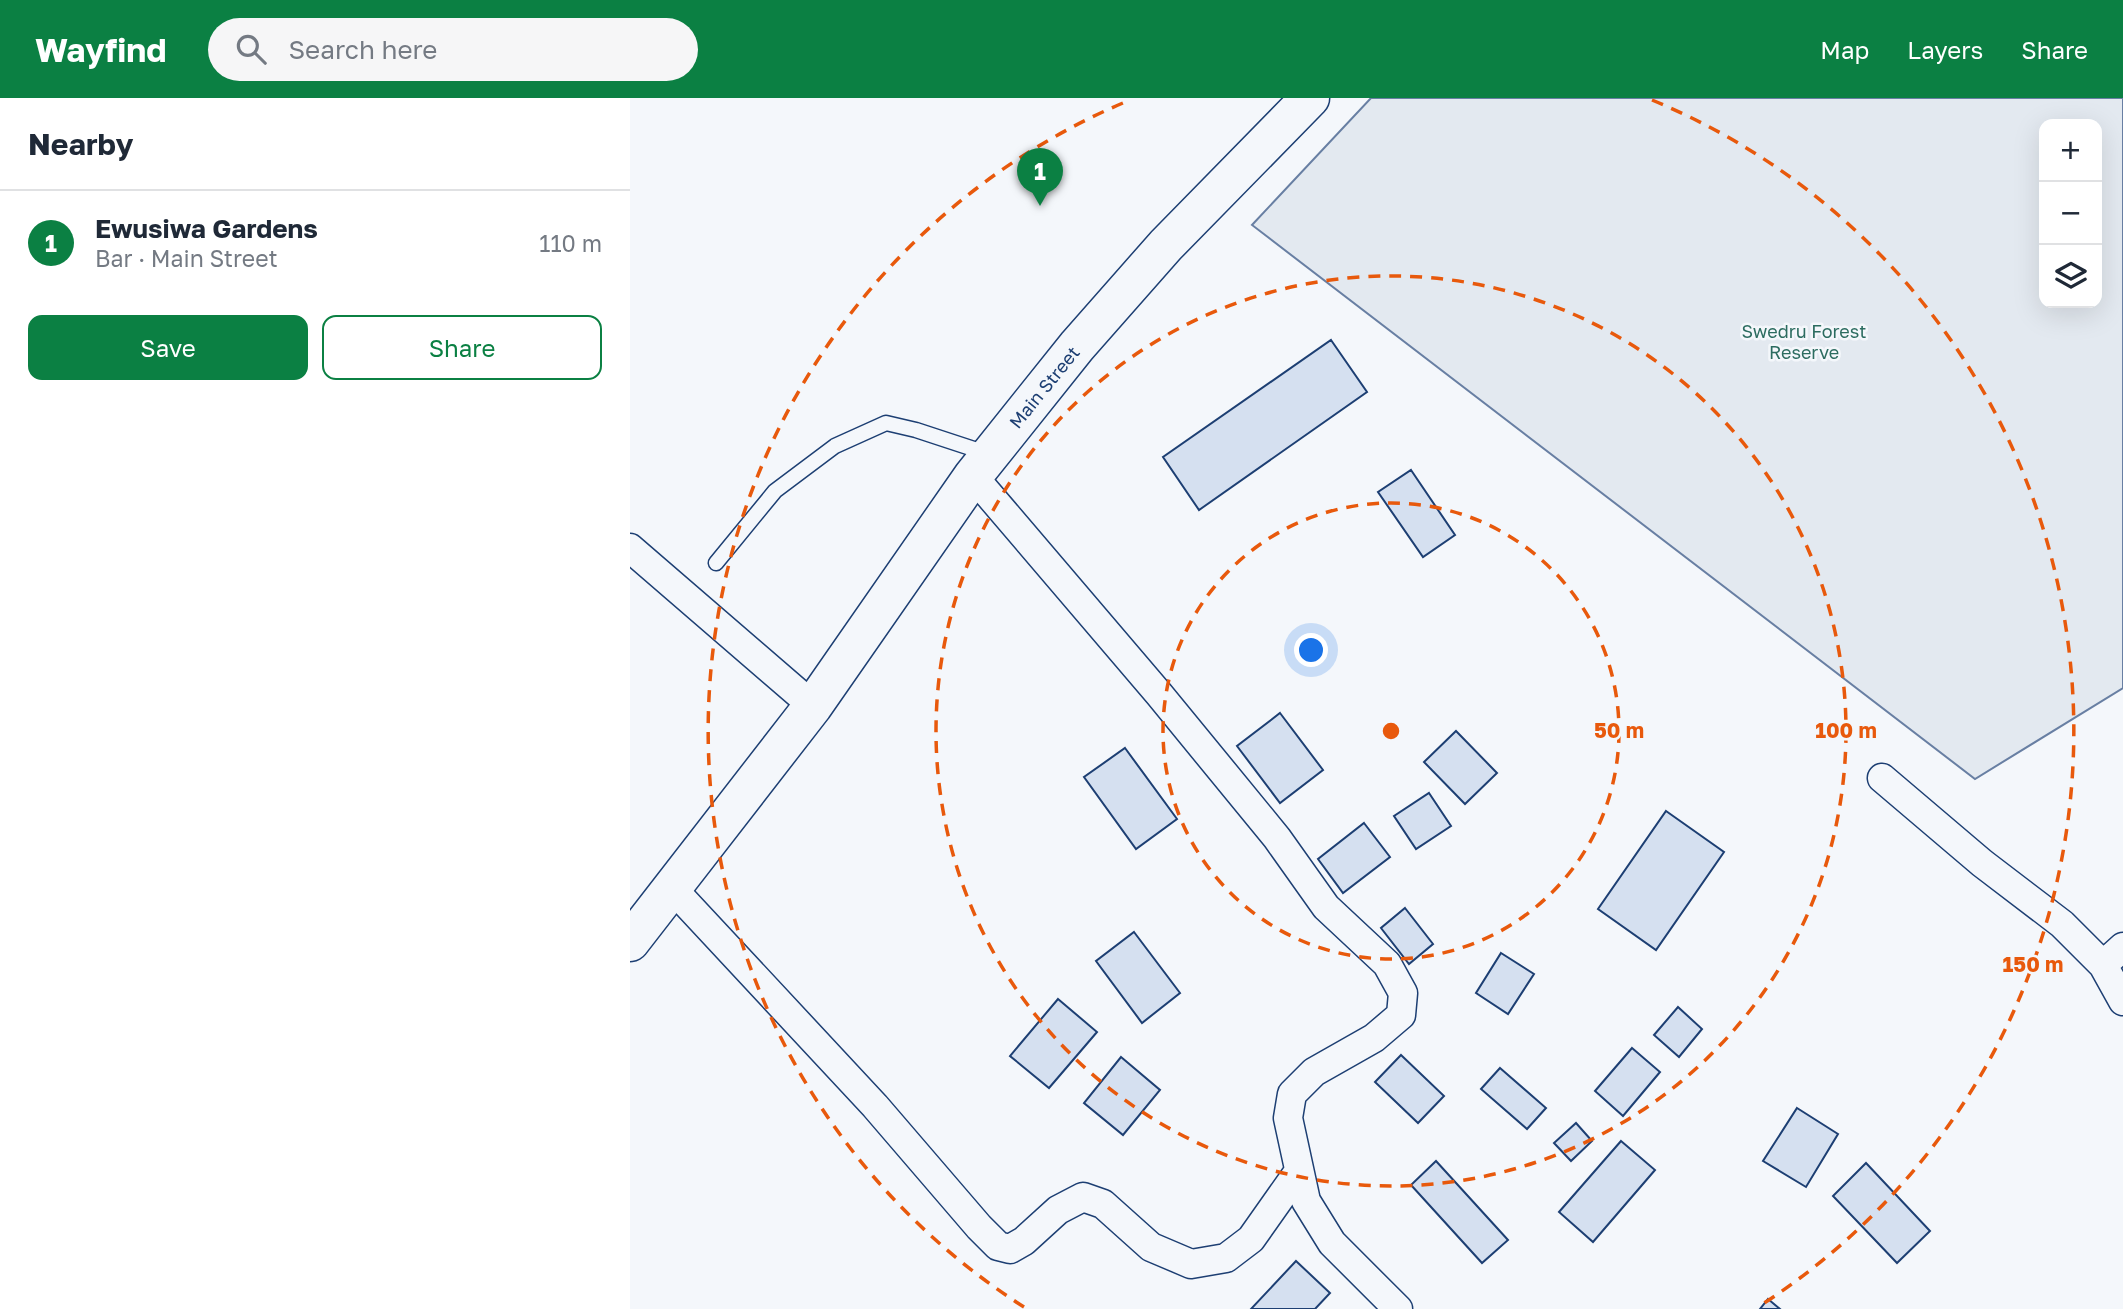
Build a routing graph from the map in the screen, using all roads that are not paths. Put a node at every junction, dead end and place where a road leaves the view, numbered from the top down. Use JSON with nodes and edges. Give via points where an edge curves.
{"nodes":[{"id":1,"x":1310,"y":98,"type":"edge"},
{"id":2,"x":982,"y":465,"type":"junction"},
{"id":3,"x":630,"y":548,"type":"edge"},
{"id":4,"x":716,"y":563,"type":"dead end"},
{"id":5,"x":813,"y":706,"type":"junction"},
{"id":6,"x":1882,"y":778,"type":"dead end"},
{"id":7,"x":671,"y":888,"type":"junction"},
{"id":8,"x":630,"y":942,"type":"edge"},
{"id":9,"x":2113,"y":956,"type":"edge"},
{"id":10,"x":2123,"y":1001,"type":"edge"},
{"id":11,"x":1299,"y":1171,"type":"junction"},
{"id":12,"x":1398,"y":1309,"type":"edge"}],
"edges":[{"from":1,"to":2,"type":"main road","name":"Main Street","via":[[1166,245]]},
{"from":2,"to":4,"type":"lane","via":[[916,430],[886,423],[835,446],[775,491]]},
{"from":2,"to":5,"type":"main road","name":"Main Street"},
{"from":2,"to":11,"type":"street","via":[[1277,838],[1326,907],[1387,964],[1403,993],[1401,1015],[1374,1038],[1314,1072],[1292,1094],[1288,1118]]},
{"from":3,"to":5,"type":"street"},
{"from":5,"to":7,"type":"main road","name":"Main Street"},
{"from":6,"to":9,"type":"street","via":[[1982,863]]},
{"from":7,"to":8,"type":"main road","name":"Main Street"},
{"from":7,"to":11,"type":"street","via":[[875,1106],[998,1246],[1010,1249],[1024,1241],[1058,1210],[1083,1197],[1103,1205],[1151,1247],[1191,1265],[1227,1258],[1251,1239]]},
{"from":9,"to":10,"type":"street"},
{"from":11,"to":12,"type":"street","via":[[1306,1201],[1332,1243]]}]}
